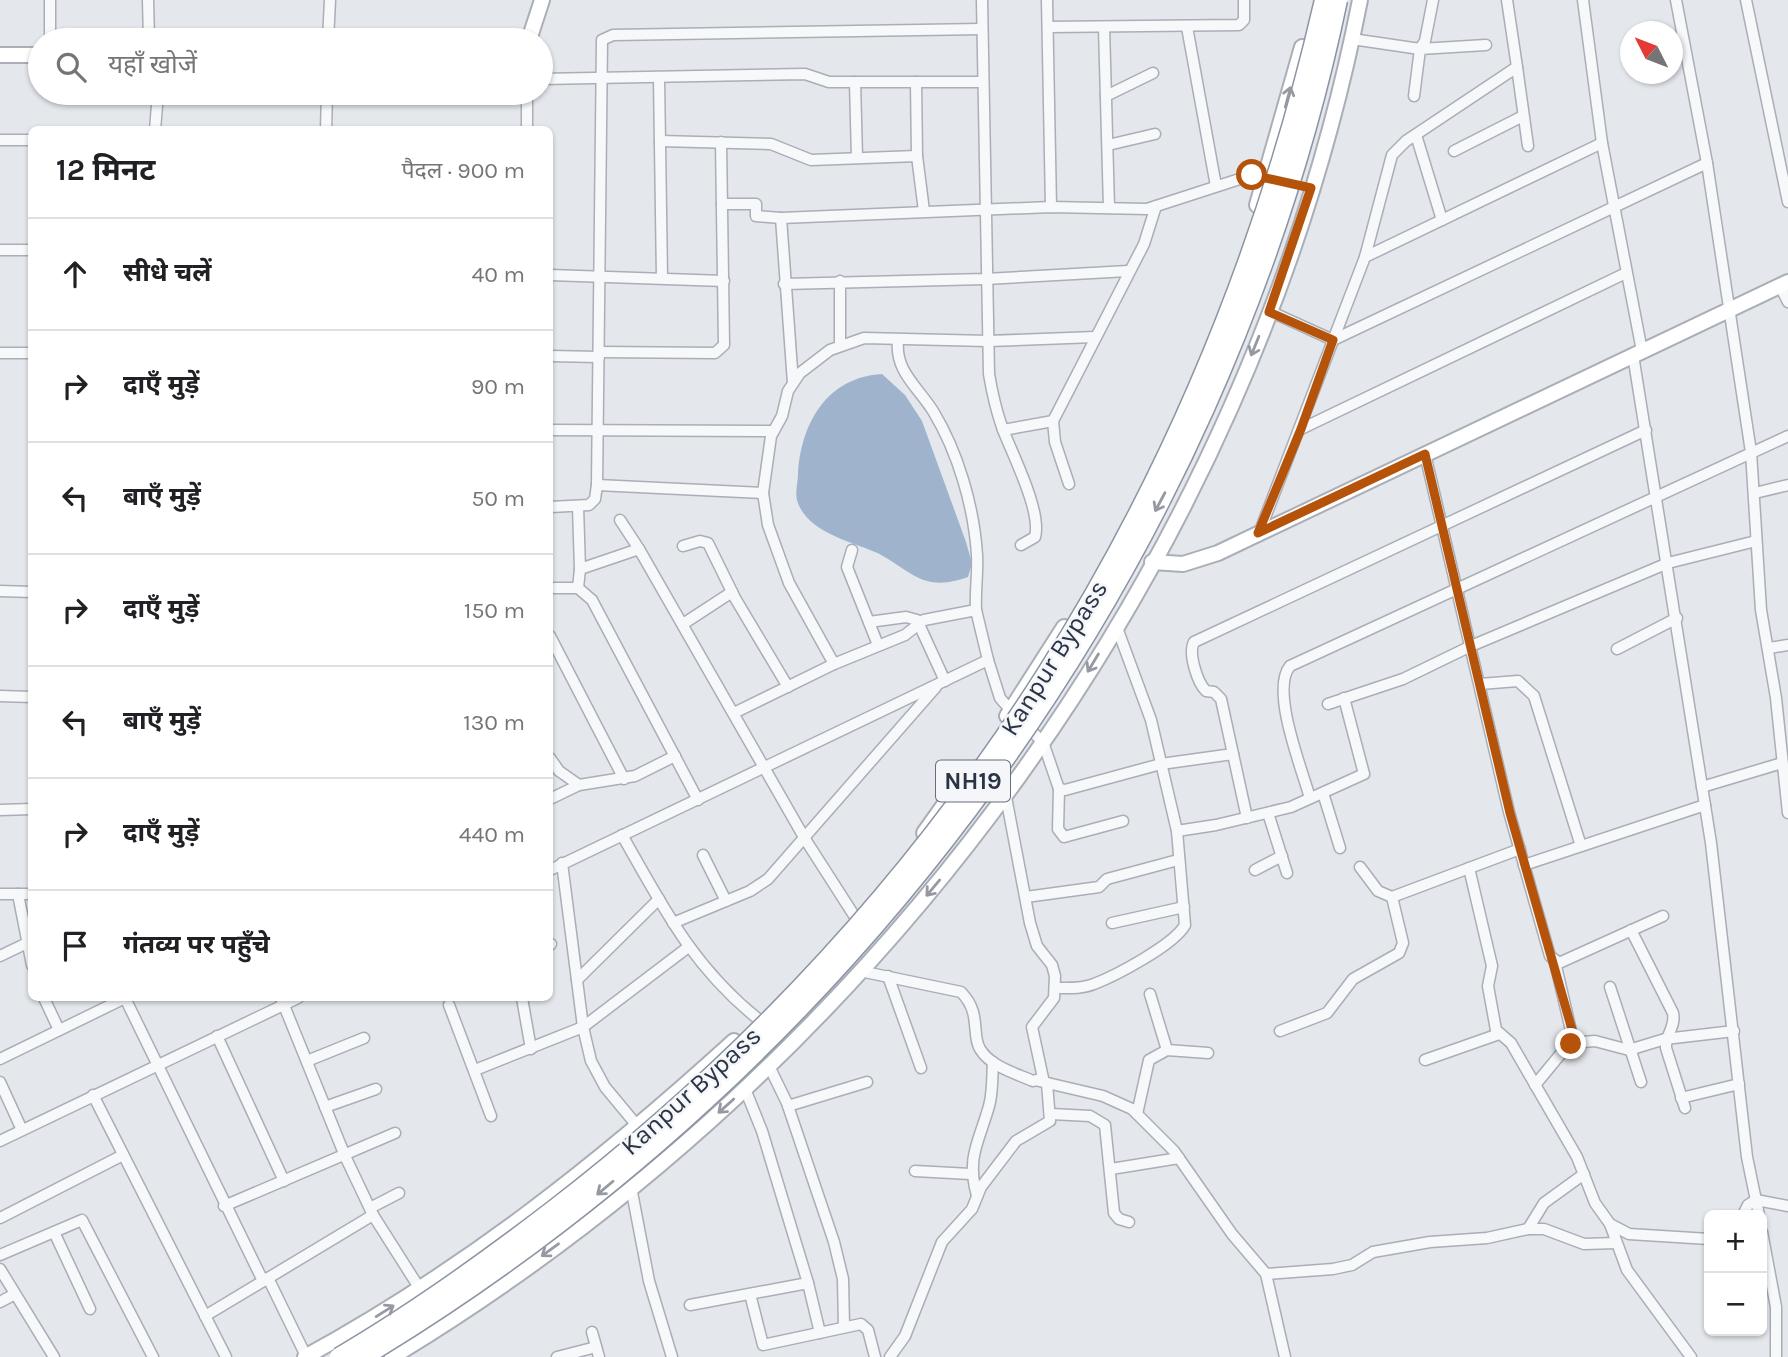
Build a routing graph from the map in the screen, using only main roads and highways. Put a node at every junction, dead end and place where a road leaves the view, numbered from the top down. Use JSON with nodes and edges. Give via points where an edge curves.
{"nodes":[{"id":1,"x":542,"y":0,"type":"edge"},
{"id":2,"x":1315,"y":0,"type":"edge"},
{"id":3,"x":1324,"y":0,"type":"edge"},
{"id":4,"x":1338,"y":0,"type":"edge"},
{"id":5,"x":1360,"y":0,"type":"edge"},
{"id":6,"x":533,"y":28,"type":"edge"},
{"id":7,"x":0,"y":55,"type":"edge"},
{"id":8,"x":28,"y":55,"type":"edge"},
{"id":9,"x":1784,"y":284,"type":"edge"},
{"id":10,"x":1152,"y":562,"type":"junction"},
{"id":11,"x":356,"y":1329,"type":"junction"},
{"id":12,"x":306,"y":1357,"type":"edge"},
{"id":13,"x":339,"y":1357,"type":"edge"},
{"id":14,"x":365,"y":1357,"type":"edge"},
{"id":15,"x":392,"y":1357,"type":"edge"}],
"edges":[{"from":1,"to":6,"type":"main road"},
{"from":11,"to":2,"type":"main road","one_way":true,"via":[[530,1214],[639,1128],[758,1020],[855,917],[923,833],[1076,609],[1143,489],[1193,383],[1266,177]]},
{"from":3,"to":13,"type":"highway","name":"Kanpur Bypass","number":"NH19","bridge":true,"via":[[1304,86],[1251,259],[1172,449],[1102,583],[986,764],[888,891],[804,985],[714,1074],[479,1267]]},
{"from":4,"to":14,"type":"highway","name":"Kanpur Bypass","number":"NH19","one_way":true,"bridge":true,"via":[[1291,180],[1221,373],[1121,578],[1003,764],[864,940],[712,1095],[573,1214]]},
{"from":5,"to":10,"type":"main road","one_way":true,"via":[[1311,188],[1269,312],[1191,493]]},
{"from":7,"to":8,"type":"main road"},
{"from":9,"to":10,"type":"main road","via":[[1632,356],[1616,370],[1258,537],[1233,553],[1183,564]]},
{"from":10,"to":15,"type":"main road","one_way":true,"via":[[1006,797],[860,971],[769,1066],[631,1187],[444,1326]]},
{"from":11,"to":12,"type":"main road"},
{"from":11,"to":14,"type":"main road"}]}
